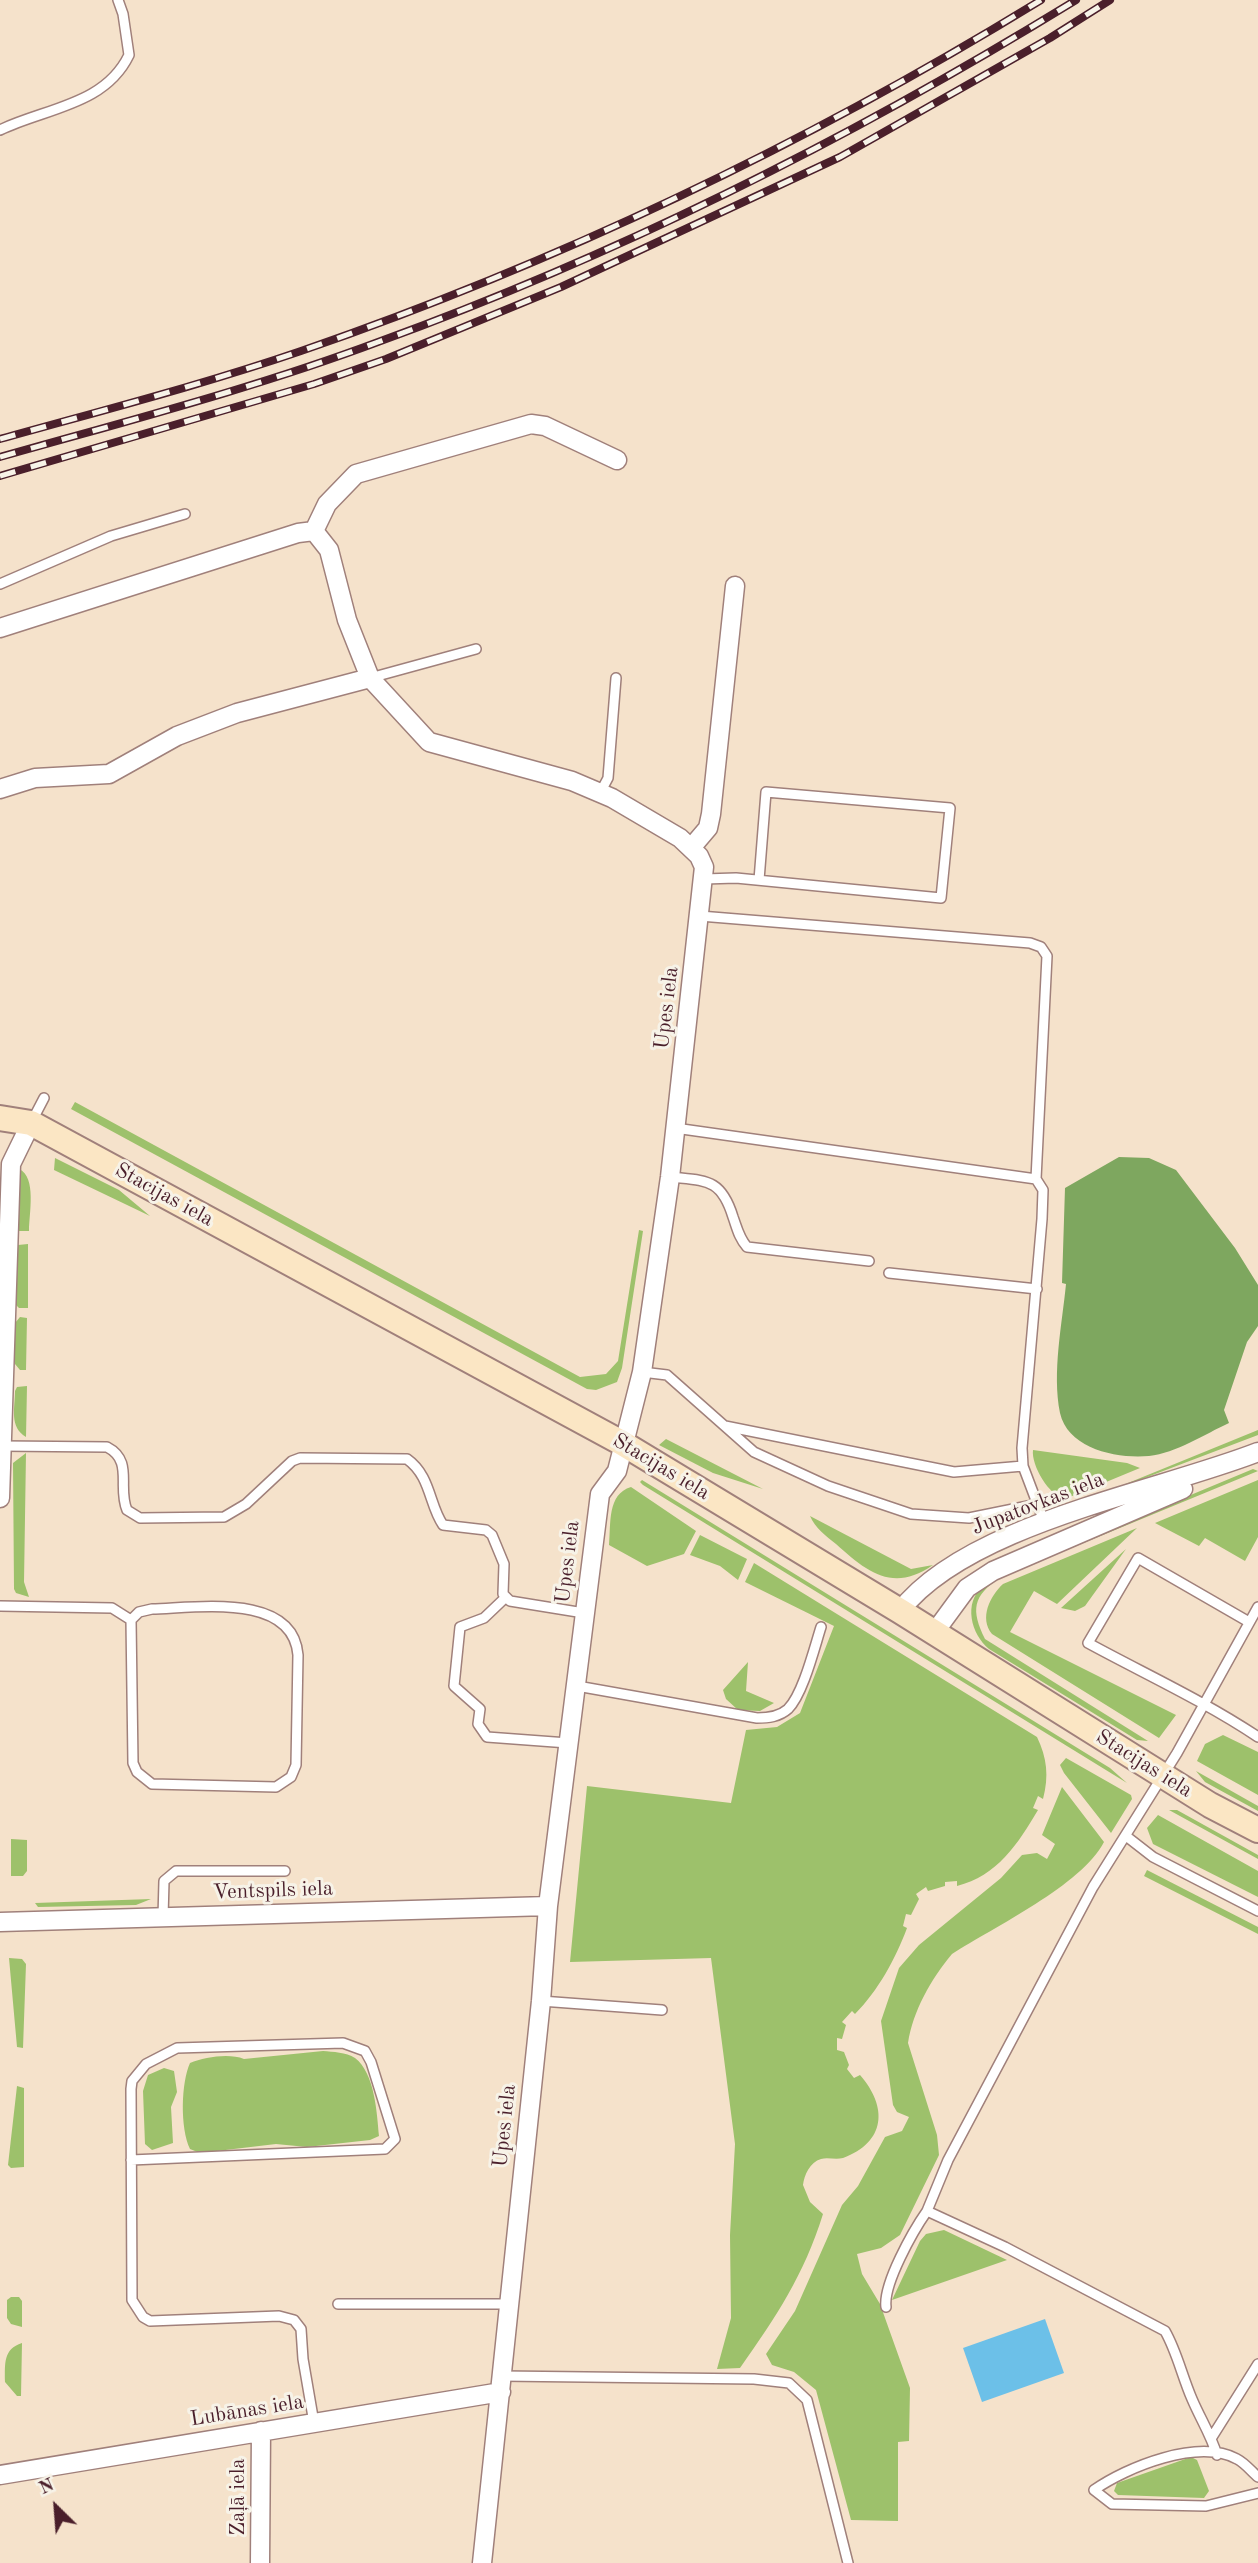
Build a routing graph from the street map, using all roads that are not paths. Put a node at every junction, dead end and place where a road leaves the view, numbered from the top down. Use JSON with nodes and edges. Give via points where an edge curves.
{"nodes":[{"id":1,"x":118,"y":0,"type":"edge"},
{"id":2,"x":0,"y":130,"type":"edge"},
{"id":3,"x":617,"y":460,"type":"dead end"},
{"id":4,"x":186,"y":514,"type":"dead end"},
{"id":5,"x":314,"y":531,"type":"junction"},
{"id":6,"x":0,"y":583,"type":"edge"},
{"id":7,"x":734,"y":586,"type":"dead end"},
{"id":8,"x":0,"y":628,"type":"edge"},
{"id":9,"x":477,"y":649,"type":"dead end"},
{"id":10,"x":370,"y":678,"type":"junction"},
{"id":11,"x":616,"y":678,"type":"dead end"},
{"id":12,"x":0,"y":789,"type":"edge"},
{"id":13,"x":600,"y":793,"type":"junction"},
{"id":14,"x":691,"y":848,"type":"junction"},
{"id":15,"x":704,"y":879,"type":"junction"},
{"id":16,"x":759,"y":880,"type":"junction"},
{"id":17,"x":700,"y":916,"type":"junction"},
{"id":18,"x":44,"y":1098,"type":"dead end"},
{"id":19,"x":0,"y":1118,"type":"edge"},
{"id":20,"x":40,"y":1127,"type":"junction"},
{"id":21,"x":676,"y":1128,"type":"junction"},
{"id":22,"x":670,"y":1177,"type":"junction"},
{"id":23,"x":1036,"y":1180,"type":"junction"},
{"id":24,"x":869,"y":1261,"type":"dead end"},
{"id":25,"x":889,"y":1273,"type":"dead end"},
{"id":26,"x":1037,"y":1289,"type":"junction"},
{"id":27,"x":642,"y":1372,"type":"junction"},
{"id":28,"x":724,"y":1425,"type":"junction"},
{"id":29,"x":622,"y":1443,"type":"junction"},
{"id":30,"x":2,"y":1446,"type":"junction"},
{"id":31,"x":1258,"y":1452,"type":"edge"},
{"id":32,"x":1023,"y":1466,"type":"junction"},
{"id":33,"x":1209,"y":1471,"type":"junction"},
{"id":34,"x":0,"y":1498,"type":"edge"},
{"id":35,"x":1038,"y":1504,"type":"junction"},
{"id":36,"x":1045,"y":1524,"type":"junction"},
{"id":37,"x":970,"y":1585,"type":"junction"},
{"id":38,"x":506,"y":1597,"type":"junction"},
{"id":39,"x":0,"y":1606,"type":"edge"},
{"id":40,"x":1258,"y":1607,"type":"edge"},
{"id":41,"x":900,"y":1611,"type":"junction"},
{"id":42,"x":584,"y":1613,"type":"junction"},
{"id":43,"x":131,"y":1620,"type":"junction"},
{"id":44,"x":1249,"y":1622,"type":"junction"},
{"id":45,"x":821,"y":1628,"type":"dead end"},
{"id":46,"x":934,"y":1633,"type":"junction"},
{"id":47,"x":577,"y":1686,"type":"junction"},
{"id":48,"x":1205,"y":1702,"type":"junction"},
{"id":49,"x":1258,"y":1737,"type":"edge"},
{"id":50,"x":568,"y":1743,"type":"junction"},
{"id":51,"x":1163,"y":1775,"type":"junction"},
{"id":52,"x":1258,"y":1830,"type":"edge"},
{"id":53,"x":1126,"y":1836,"type":"junction"},
{"id":54,"x":285,"y":1871,"type":"dead end"},
{"id":55,"x":548,"y":1906,"type":"junction"},
{"id":56,"x":1258,"y":1911,"type":"edge"},
{"id":57,"x":163,"y":1917,"type":"junction"},
{"id":58,"x":0,"y":1922,"type":"edge"},
{"id":59,"x":541,"y":2001,"type":"junction"},
{"id":60,"x":662,"y":2010,"type":"dead end"},
{"id":61,"x":131,"y":2160,"type":"junction"},
{"id":62,"x":928,"y":2211,"type":"junction"},
{"id":63,"x":338,"y":2304,"type":"dead end"},
{"id":64,"x":508,"y":2304,"type":"junction"},
{"id":65,"x":886,"y":2307,"type":"dead end"},
{"id":66,"x":1258,"y":2364,"type":"edge"},
{"id":67,"x":501,"y":2384,"type":"junction"},
{"id":68,"x":314,"y":2423,"type":"junction"},
{"id":69,"x":261,"y":2431,"type":"junction"},
{"id":70,"x":1212,"y":2437,"type":"junction"},
{"id":71,"x":1217,"y":2455,"type":"junction"},
{"id":72,"x":0,"y":2475,"type":"edge"},
{"id":73,"x":1258,"y":2477,"type":"edge"},
{"id":74,"x":1258,"y":2493,"type":"edge"},
{"id":75,"x":260,"y":2563,"type":"edge"},
{"id":76,"x":482,"y":2563,"type":"edge"},
{"id":77,"x":848,"y":2563,"type":"edge"}],
"edges":[{"from":1,"to":2,"type":"lane","via":[[129,55],[108,84],[88,98],[31,115]]},
{"from":3,"to":5,"type":"street","via":[[545,426],[531,424],[356,474],[327,504]]},
{"from":4,"to":6,"type":"lane","via":[[111,536]]},
{"from":5,"to":8,"type":"street"},
{"from":5,"to":10,"type":"street","via":[[329,550],[347,620]]},
{"from":7,"to":14,"type":"street","via":[[711,814],[708,828]]},
{"from":9,"to":10,"type":"lane"},
{"from":10,"to":12,"type":"street","via":[[237,713],[177,736],[109,774],[35,778]]},
{"from":10,"to":13,"type":"street","via":[[429,742],[572,780]]},
{"from":11,"to":13,"type":"lane","via":[[608,778]]},
{"from":13,"to":14,"type":"street","via":[[649,818]]},
{"from":14,"to":15,"type":"street","name":"Upes iela","via":[[704,867]]},
{"from":15,"to":16,"type":"lane"},
{"from":15,"to":17,"type":"street","name":"Upes iela"},
{"from":16,"to":16,"type":"lane","via":[[941,898],[950,808],[766,792]]},
{"from":17,"to":21,"type":"street","name":"Upes iela"},
{"from":17,"to":23,"type":"lane","via":[[1041,947],[1047,956]]},
{"from":18,"to":20,"type":"lane"},
{"from":19,"to":20,"type":"main road","name":"Stacijas iela"},
{"from":20,"to":29,"type":"main road","name":"Stacijas iela"},
{"from":20,"to":30,"type":"street","via":[[11,1164]]},
{"from":21,"to":22,"type":"street","name":"Upes iela"},
{"from":21,"to":23,"type":"lane"},
{"from":22,"to":24,"type":"lane","via":[[719,1187],[747,1247]]},
{"from":22,"to":27,"type":"street","name":"Upes iela"},
{"from":23,"to":26,"type":"lane","via":[[1043,1190]]},
{"from":25,"to":26,"type":"lane"},
{"from":26,"to":32,"type":"lane"},
{"from":27,"to":28,"type":"lane","via":[[667,1375]]},
{"from":27,"to":29,"type":"street","name":"Upes iela"},
{"from":28,"to":32,"type":"lane","via":[[954,1472]]},
{"from":28,"to":35,"type":"lane","via":[[754,1452],[828,1486],[911,1514],[969,1518]]},
{"from":29,"to":41,"type":"main road","name":"Stacijas iela"},
{"from":29,"to":42,"type":"street","name":"Upes iela","via":[[617,1471],[600,1494]]},
{"from":30,"to":34,"type":"street"},
{"from":30,"to":38,"type":"lane","via":[[107,1447],[120,1455],[127,1510],[140,1518],[224,1517],[300,1458],[407,1459],[415,1464],[432,1494],[443,1525],[486,1530],[492,1535],[504,1564]]},
{"from":31,"to":33,"type":"street","name":"Jupatovkas iela"},
{"from":32,"to":35,"type":"lane"},
{"from":33,"to":36,"type":"street","name":"Jupatovkas iela"},
{"from":33,"to":37,"type":"street","name":"Jupatovkas iela","via":[[1191,1485]]},
{"from":35,"to":36,"type":"lane"},
{"from":36,"to":37,"type":"street","via":[[1042,1538],[985,1567]]},
{"from":36,"to":41,"type":"street","name":"Jupatovkas iela","via":[[945,1568],[917,1589]]},
{"from":37,"to":46,"type":"street","name":"Jupatovkas iela"},
{"from":38,"to":42,"type":"lane"},
{"from":38,"to":50,"type":"lane","via":[[484,1618],[460,1627],[454,1686],[480,1709],[478,1724],[487,1737]]},
{"from":39,"to":43,"type":"lane","via":[[112,1608]]},
{"from":40,"to":44,"type":"lane"},
{"from":41,"to":46,"type":"main road","name":"Stacijas iela"},
{"from":42,"to":47,"type":"street","name":"Upes iela"},
{"from":43,"to":43,"type":"lane","via":[[133,1763],[145,1780],[152,1784],[276,1787],[291,1777],[296,1766],[298,1655],[297,1643],[282,1624],[241,1607],[152,1609]]},
{"from":44,"to":48,"type":"lane"},
{"from":44,"to":48,"type":"lane","via":[[1139,1558],[1088,1643],[1175,1691]]},
{"from":45,"to":47,"type":"lane","via":[[795,1699],[773,1717]]},
{"from":46,"to":51,"type":"main road","name":"Stacijas iela"},
{"from":47,"to":50,"type":"street","name":"Upes iela"},
{"from":48,"to":49,"type":"lane"},
{"from":48,"to":51,"type":"lane"},
{"from":50,"to":55,"type":"street","name":"Upes iela"},
{"from":51,"to":52,"type":"main road","name":"Stacijas iela"},
{"from":51,"to":53,"type":"lane"},
{"from":53,"to":56,"type":"lane","via":[[1153,1857]]},
{"from":53,"to":62,"type":"lane","via":[[1093,1886],[967,2124]]},
{"from":54,"to":57,"type":"lane","via":[[176,1871],[164,1881]]},
{"from":55,"to":57,"type":"street","name":"Ventspils iela"},
{"from":55,"to":59,"type":"street","name":"Upes iela"},
{"from":57,"to":58,"type":"street","name":"Ventspils iela"},
{"from":59,"to":60,"type":"lane"},
{"from":59,"to":64,"type":"street","name":"Upes iela"},
{"from":61,"to":61,"type":"lane","via":[[132,2081],[146,2064],[177,2048],[355,2046],[372,2062],[395,2139],[385,2149],[374,2150]]},
{"from":61,"to":68,"type":"lane","via":[[132,2300],[143,2317],[150,2321],[279,2316],[294,2320],[301,2329]]},
{"from":62,"to":65,"type":"lane","via":[[892,2280]]},
{"from":62,"to":70,"type":"lane","via":[[1165,2331]]},
{"from":63,"to":64,"type":"lane"},
{"from":64,"to":67,"type":"street","name":"Upes iela"},
{"from":66,"to":70,"type":"lane"},
{"from":67,"to":68,"type":"street","name":"Lubānas iela"},
{"from":67,"to":76,"type":"street","name":"Upes iela"},
{"from":67,"to":77,"type":"lane","via":[[765,2379],[789,2383],[807,2400]]},
{"from":68,"to":69,"type":"street","name":"Lubānas iela"},
{"from":69,"to":72,"type":"street","name":"Lubānas iela"},
{"from":69,"to":75,"type":"street","name":"Zaļā iela"},
{"from":70,"to":71,"type":"lane"},
{"from":71,"to":73,"type":"lane","via":[[1237,2459]]},
{"from":71,"to":74,"type":"lane","via":[[1190,2451],[1114,2476],[1094,2490],[1112,2504],[1206,2506]]}]}
